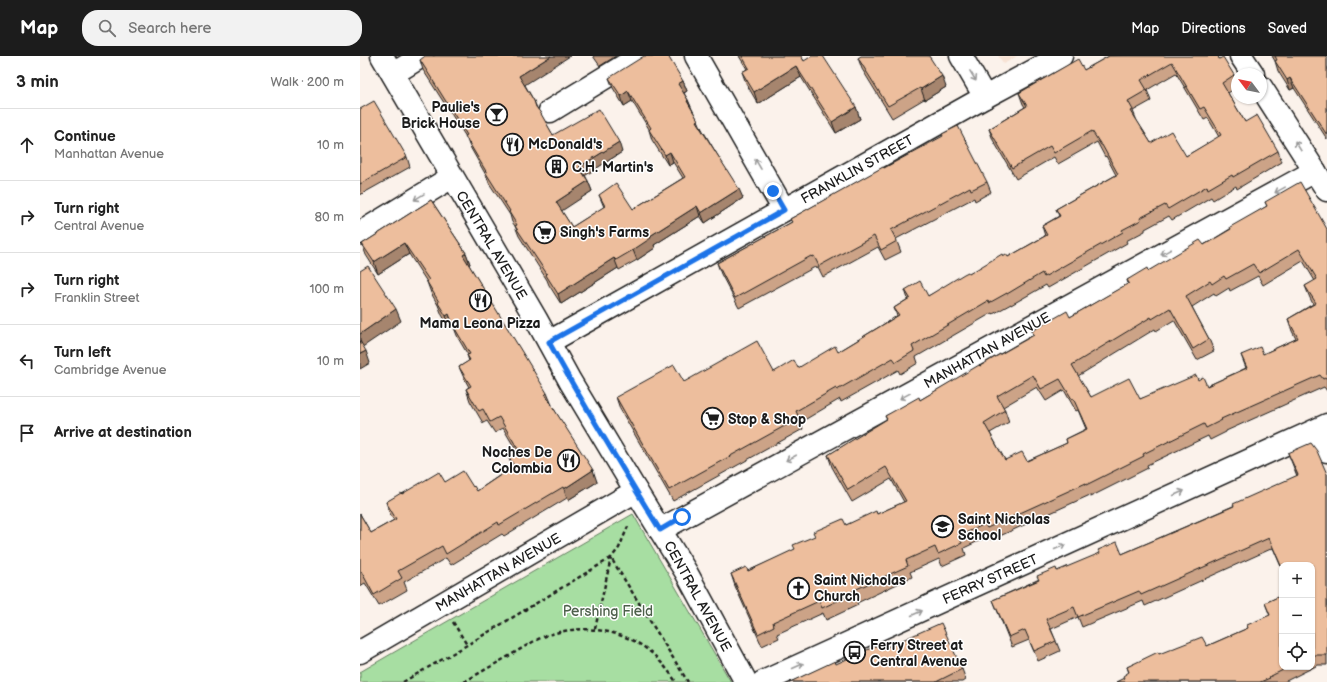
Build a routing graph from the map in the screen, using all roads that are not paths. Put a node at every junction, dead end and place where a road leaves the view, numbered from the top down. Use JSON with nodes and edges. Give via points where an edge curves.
{"nodes":[{"id":1,"x":422,"y":56,"type":"edge"},
{"id":2,"x":640,"y":56,"type":"edge"},
{"id":3,"x":696,"y":56,"type":"edge"},
{"id":4,"x":961,"y":56,"type":"edge"},
{"id":5,"x":1061,"y":56,"type":"edge"},
{"id":6,"x":1242,"y":56,"type":"edge"},
{"id":7,"x":388,"y":65,"type":"edge"},
{"id":8,"x":1249,"y":68,"type":"edge"},
{"id":9,"x":1267,"y":96,"type":"edge"},
{"id":10,"x":985,"y":97,"type":"junction"},
{"id":11,"x":550,"y":111,"type":"dead end"},
{"id":12,"x":1315,"y":171,"type":"junction"},
{"id":13,"x":452,"y":177,"type":"junction"},
{"id":14,"x":1327,"y":190,"type":"edge"},
{"id":15,"x":784,"y":210,"type":"junction"},
{"id":16,"x":360,"y":233,"type":"edge"},
{"id":17,"x":549,"y":342,"type":"junction"},
{"id":18,"x":1322,"y":427,"type":"edge"},
{"id":19,"x":1327,"y":451,"type":"edge"},
{"id":20,"x":636,"y":491,"type":"junction"},
{"id":21,"x":660,"y":530,"type":"junction"},
{"id":22,"x":360,"y":652,"type":"edge"},
{"id":23,"x":746,"y":682,"type":"edge"},
{"id":24,"x":763,"y":682,"type":"edge"}],
"edges":[{"from":1,"to":7,"type":"street"},
{"from":2,"to":11,"type":"street"},
{"from":15,"to":3,"type":"street","one_way":true},
{"from":4,"to":10,"type":"street","one_way":true},
{"from":5,"to":10,"type":"street","name":"FRANKLIN STREET"},
{"from":6,"to":8,"type":"street"},
{"from":7,"to":13,"type":"street","name":"CENTRAL AVENUE"},
{"from":12,"to":9,"type":"street","one_way":true},
{"from":10,"to":15,"type":"street","name":"FRANKLIN STREET"},
{"from":12,"to":14,"type":"street"},
{"from":12,"to":21,"type":"street","name":"MANHATTAN AVENUE","one_way":true},
{"from":13,"to":16,"type":"street","one_way":true},
{"from":13,"to":17,"type":"street","name":"CENTRAL AVENUE"},
{"from":15,"to":17,"type":"street","name":"FRANKLIN STREET"},
{"from":17,"to":20,"type":"street","name":"CENTRAL AVENUE"},
{"from":18,"to":19,"type":"street"},
{"from":24,"to":18,"type":"street","name":"FERRY STREET","one_way":true},
{"from":20,"to":21,"type":"street","name":"CENTRAL AVENUE"},
{"from":20,"to":22,"type":"street","name":"MANHATTAN AVENUE"},
{"from":21,"to":23,"type":"street","name":"CENTRAL AVENUE"}]}
